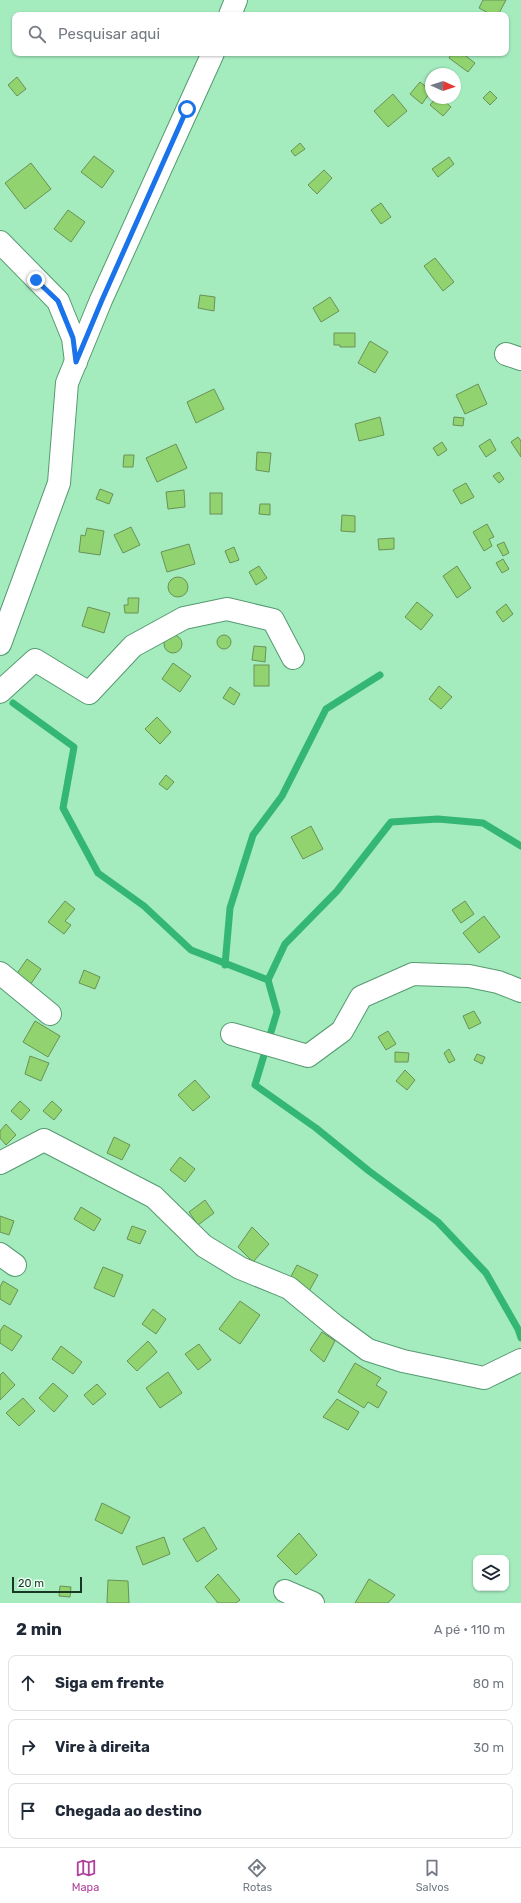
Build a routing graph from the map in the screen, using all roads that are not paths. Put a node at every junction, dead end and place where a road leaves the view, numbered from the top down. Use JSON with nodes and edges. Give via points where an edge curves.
{"nodes":[{"id":1,"x":236,"y":0,"type":"edge"},
{"id":2,"x":231,"y":12,"type":"edge"},
{"id":3,"x":212,"y":56,"type":"edge"},
{"id":4,"x":0,"y":242,"type":"edge"},
{"id":5,"x":76,"y":362,"type":"junction"},
{"id":6,"x":0,"y":644,"type":"edge"},
{"id":7,"x":293,"y":658,"type":"dead end"},
{"id":8,"x":0,"y":692,"type":"edge"},
{"id":9,"x":0,"y":973,"type":"edge"},
{"id":10,"x":521,"y":991,"type":"edge"},
{"id":11,"x":50,"y":1014,"type":"dead end"},
{"id":12,"x":232,"y":1034,"type":"dead end"},
{"id":13,"x":0,"y":1163,"type":"edge"},
{"id":14,"x":521,"y":1360,"type":"edge"},
{"id":15,"x":285,"y":1591,"type":"dead end"},
{"id":16,"x":313,"y":1603,"type":"edge"}],
"edges":[{"from":1,"to":2,"type":"street"},
{"from":3,"to":5,"type":"street"},
{"from":4,"to":5,"type":"street","via":[[58,301],[73,338]]},
{"from":5,"to":6,"type":"street","via":[[67,383],[59,483]]},
{"from":7,"to":8,"type":"street","via":[[272,620],[227,609],[184,618],[133,646],[89,692],[35,660]]},
{"from":9,"to":11,"type":"street"},
{"from":10,"to":12,"type":"street","via":[[498,982],[469,976],[413,974],[361,997],[342,1031],[308,1056]]},
{"from":13,"to":14,"type":"street","via":[[44,1140],[154,1197],[204,1246],[240,1268],[289,1288],[368,1350],[402,1361],[484,1378]]},
{"from":15,"to":16,"type":"street"}]}
